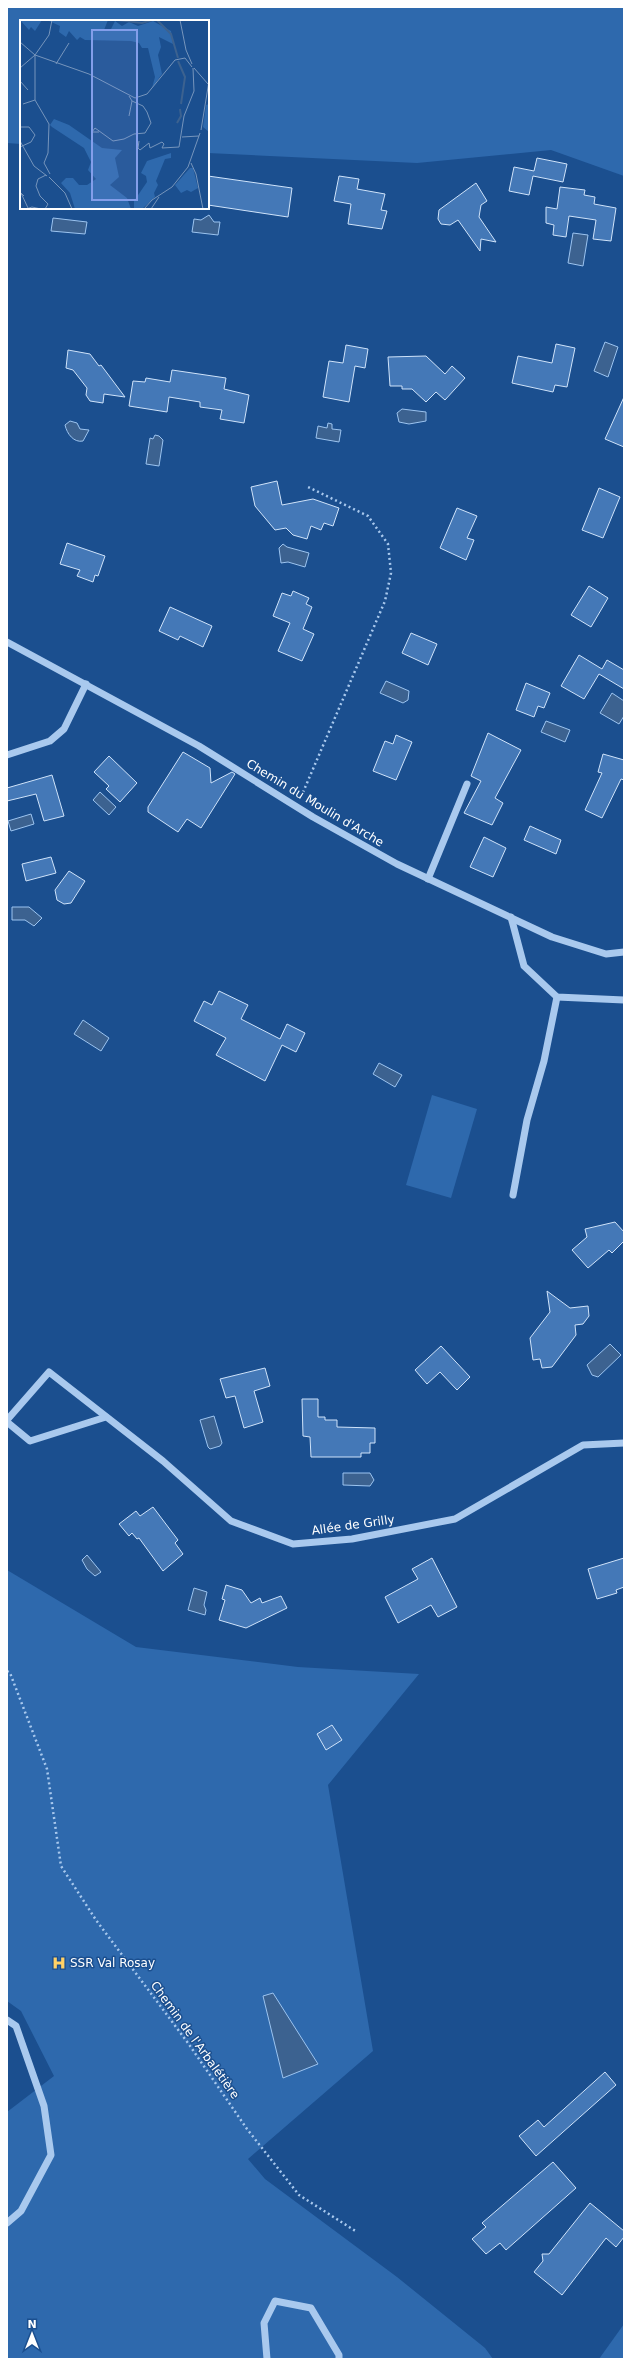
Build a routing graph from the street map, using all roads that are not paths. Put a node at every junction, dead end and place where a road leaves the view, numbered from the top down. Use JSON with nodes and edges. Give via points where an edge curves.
{"nodes":[{"id":1,"x":7,"y":642,"type":"edge"},
{"id":2,"x":86,"y":684,"type":"junction"},
{"id":3,"x":7,"y":755,"type":"edge"},
{"id":4,"x":467,"y":784,"type":"dead end"},
{"id":5,"x":428,"y":879,"type":"junction"},
{"id":6,"x":511,"y":917,"type":"junction"},
{"id":7,"x":624,"y":952,"type":"edge"},
{"id":8,"x":557,"y":998,"type":"junction"},
{"id":9,"x":624,"y":1000,"type":"edge"},
{"id":10,"x":513,"y":1195,"type":"dead end"},
{"id":11,"x":106,"y":1417,"type":"junction"},
{"id":12,"x":7,"y":1421,"type":"edge"},
{"id":13,"x":624,"y":1444,"type":"edge"},
{"id":14,"x":7,"y":2020,"type":"edge"},
{"id":15,"x":7,"y":2223,"type":"edge"},
{"id":16,"x":267,"y":2359,"type":"edge"},
{"id":17,"x":340,"y":2359,"type":"edge"}],
"edges":[{"from":1,"to":2,"type":"street","name":"Chemin du Moulin d'Arche"},
{"from":2,"to":3,"type":"street","via":[[64,729],[50,742]]},
{"from":2,"to":5,"type":"street","name":"Chemin du Moulin d'Arche","via":[[199,746],[358,843]]},
{"from":4,"to":5,"type":"street"},
{"from":5,"to":6,"type":"street","name":"Chemin du Moulin d'Arche"},
{"from":6,"to":7,"type":"street","name":"Chemin du Moulin d'Arche","via":[[552,937],[606,954]]},
{"from":6,"to":8,"type":"street","via":[[524,966]]},
{"from":8,"to":9,"type":"street"},
{"from":8,"to":10,"type":"street","via":[[544,1061],[527,1120]]},
{"from":11,"to":12,"type":"street","name":"Allée de Grilly","via":[[30,1441]]},
{"from":11,"to":12,"type":"street","name":"Allée de Grilly","via":[[49,1372]]},
{"from":11,"to":13,"type":"street","name":"Allée de Grilly","via":[[163,1461],[230,1521],[293,1544],[352,1539],[455,1518],[583,1444]]},
{"from":14,"to":15,"type":"street","via":[[16,2026],[44,2106],[51,2155],[21,2211]]},
{"from":16,"to":17,"type":"street","via":[[264,2323],[275,2302],[311,2308]]}]}
